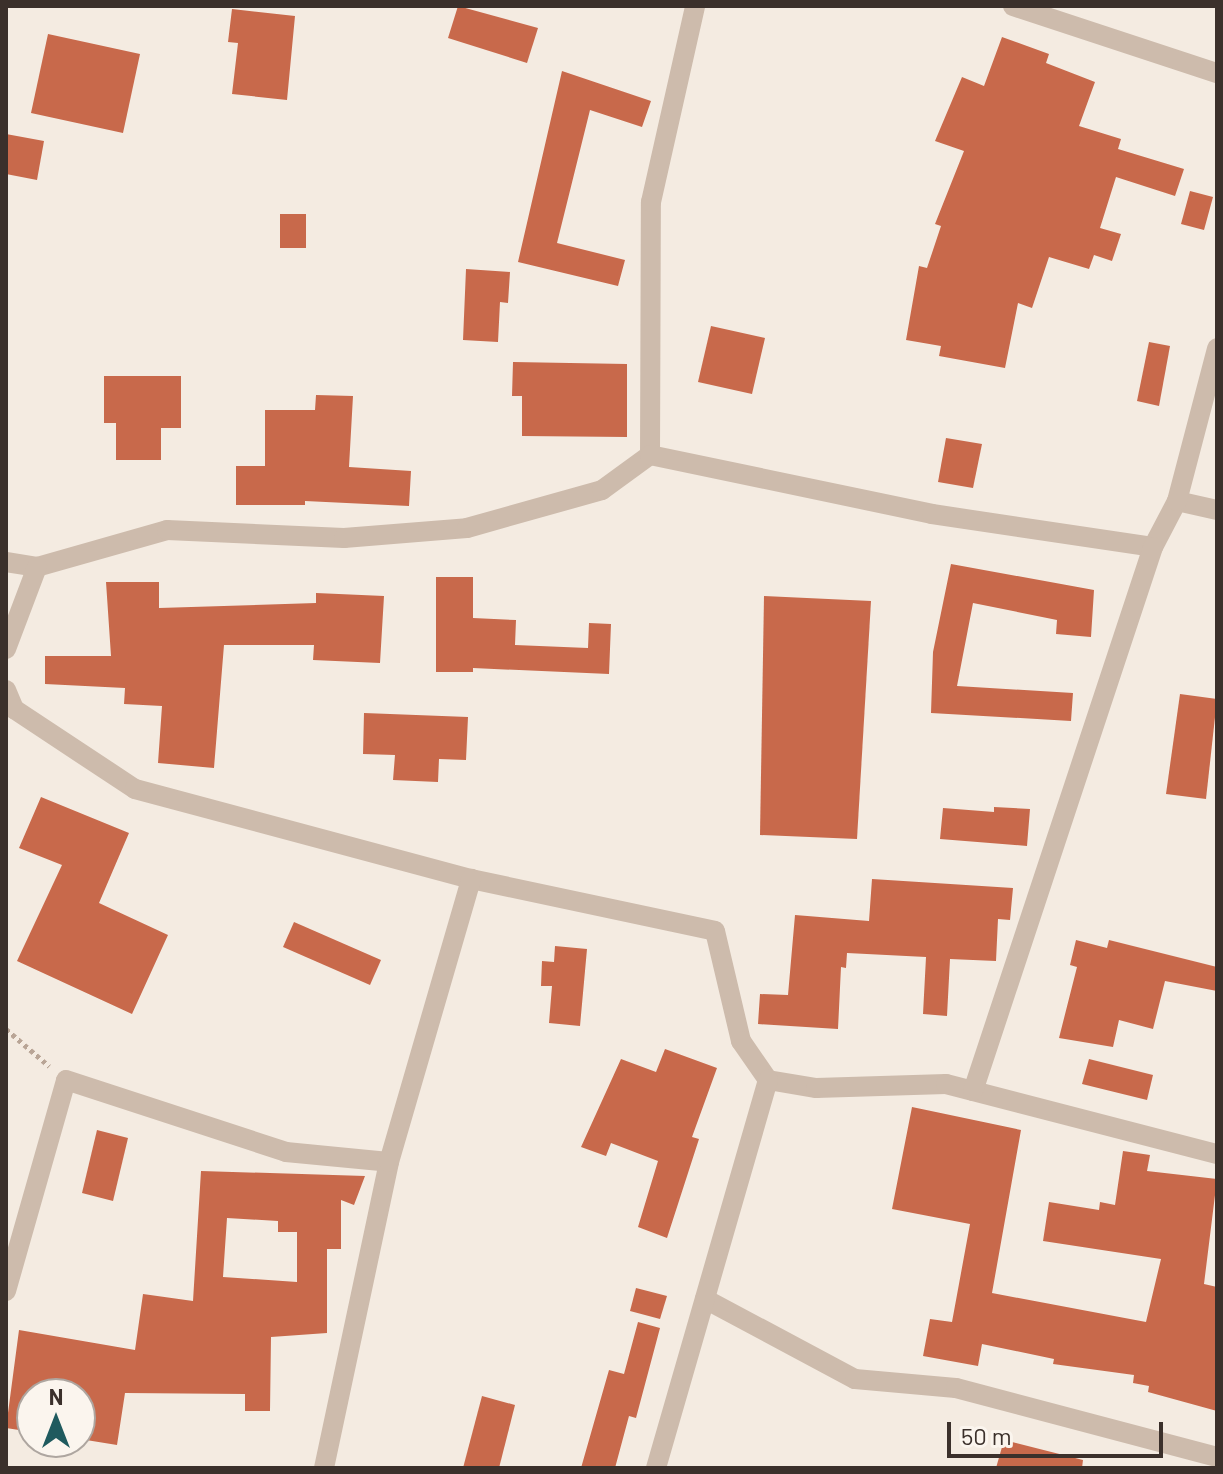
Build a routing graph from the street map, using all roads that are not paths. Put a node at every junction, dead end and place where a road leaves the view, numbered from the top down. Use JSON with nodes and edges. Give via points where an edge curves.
{"nodes":[{"id":1,"x":695,"y":6,"type":"edge"},
{"id":2,"x":1013,"y":6,"type":"edge"},
{"id":3,"x":1217,"y":73,"type":"edge"},
{"id":4,"x":1217,"y":348,"type":"edge"},
{"id":5,"x":650,"y":455,"type":"junction"},
{"id":6,"x":1177,"y":501,"type":"junction"},
{"id":7,"x":1217,"y":510,"type":"edge"},
{"id":8,"x":1153,"y":547,"type":"junction"},
{"id":9,"x":6,"y":562,"type":"edge"},
{"id":10,"x":37,"y":567,"type":"junction"},
{"id":11,"x":6,"y":649,"type":"edge"},
{"id":12,"x":6,"y":690,"type":"edge"},
{"id":13,"x":471,"y":879,"type":"junction"},
{"id":14,"x":768,"y":1080,"type":"junction"},
{"id":15,"x":973,"y":1091,"type":"junction"},
{"id":16,"x":1217,"y":1154,"type":"edge"},
{"id":17,"x":389,"y":1162,"type":"junction"},
{"id":18,"x":6,"y":1291,"type":"edge"},
{"id":19,"x":705,"y":1299,"type":"junction"},
{"id":20,"x":1217,"y":1457,"type":"edge"},
{"id":21,"x":324,"y":1468,"type":"edge"},
{"id":22,"x":656,"y":1468,"type":"edge"}],
"edges":[{"from":1,"to":5,"type":"street","via":[[651,202]]},
{"from":2,"to":3,"type":"street"},
{"from":4,"to":6,"type":"street"},
{"from":5,"to":8,"type":"street","via":[[932,514]]},
{"from":5,"to":10,"type":"street","via":[[602,490],[467,528],[344,538],[167,530]]},
{"from":6,"to":7,"type":"street"},
{"from":6,"to":8,"type":"street"},
{"from":8,"to":15,"type":"street"},
{"from":9,"to":10,"type":"street"},
{"from":10,"to":11,"type":"street"},
{"from":12,"to":13,"type":"street","via":[[14,709],[135,789]]},
{"from":13,"to":14,"type":"street","via":[[715,931],[741,1041]]},
{"from":13,"to":17,"type":"street"},
{"from":14,"to":15,"type":"street","via":[[816,1088],[946,1084]]},
{"from":14,"to":19,"type":"street"},
{"from":15,"to":16,"type":"street"},
{"from":17,"to":18,"type":"street","via":[[286,1152],[66,1080]]},
{"from":17,"to":21,"type":"street"},
{"from":19,"to":20,"type":"street","via":[[855,1379],[956,1388]]},
{"from":19,"to":22,"type":"street"}]}
